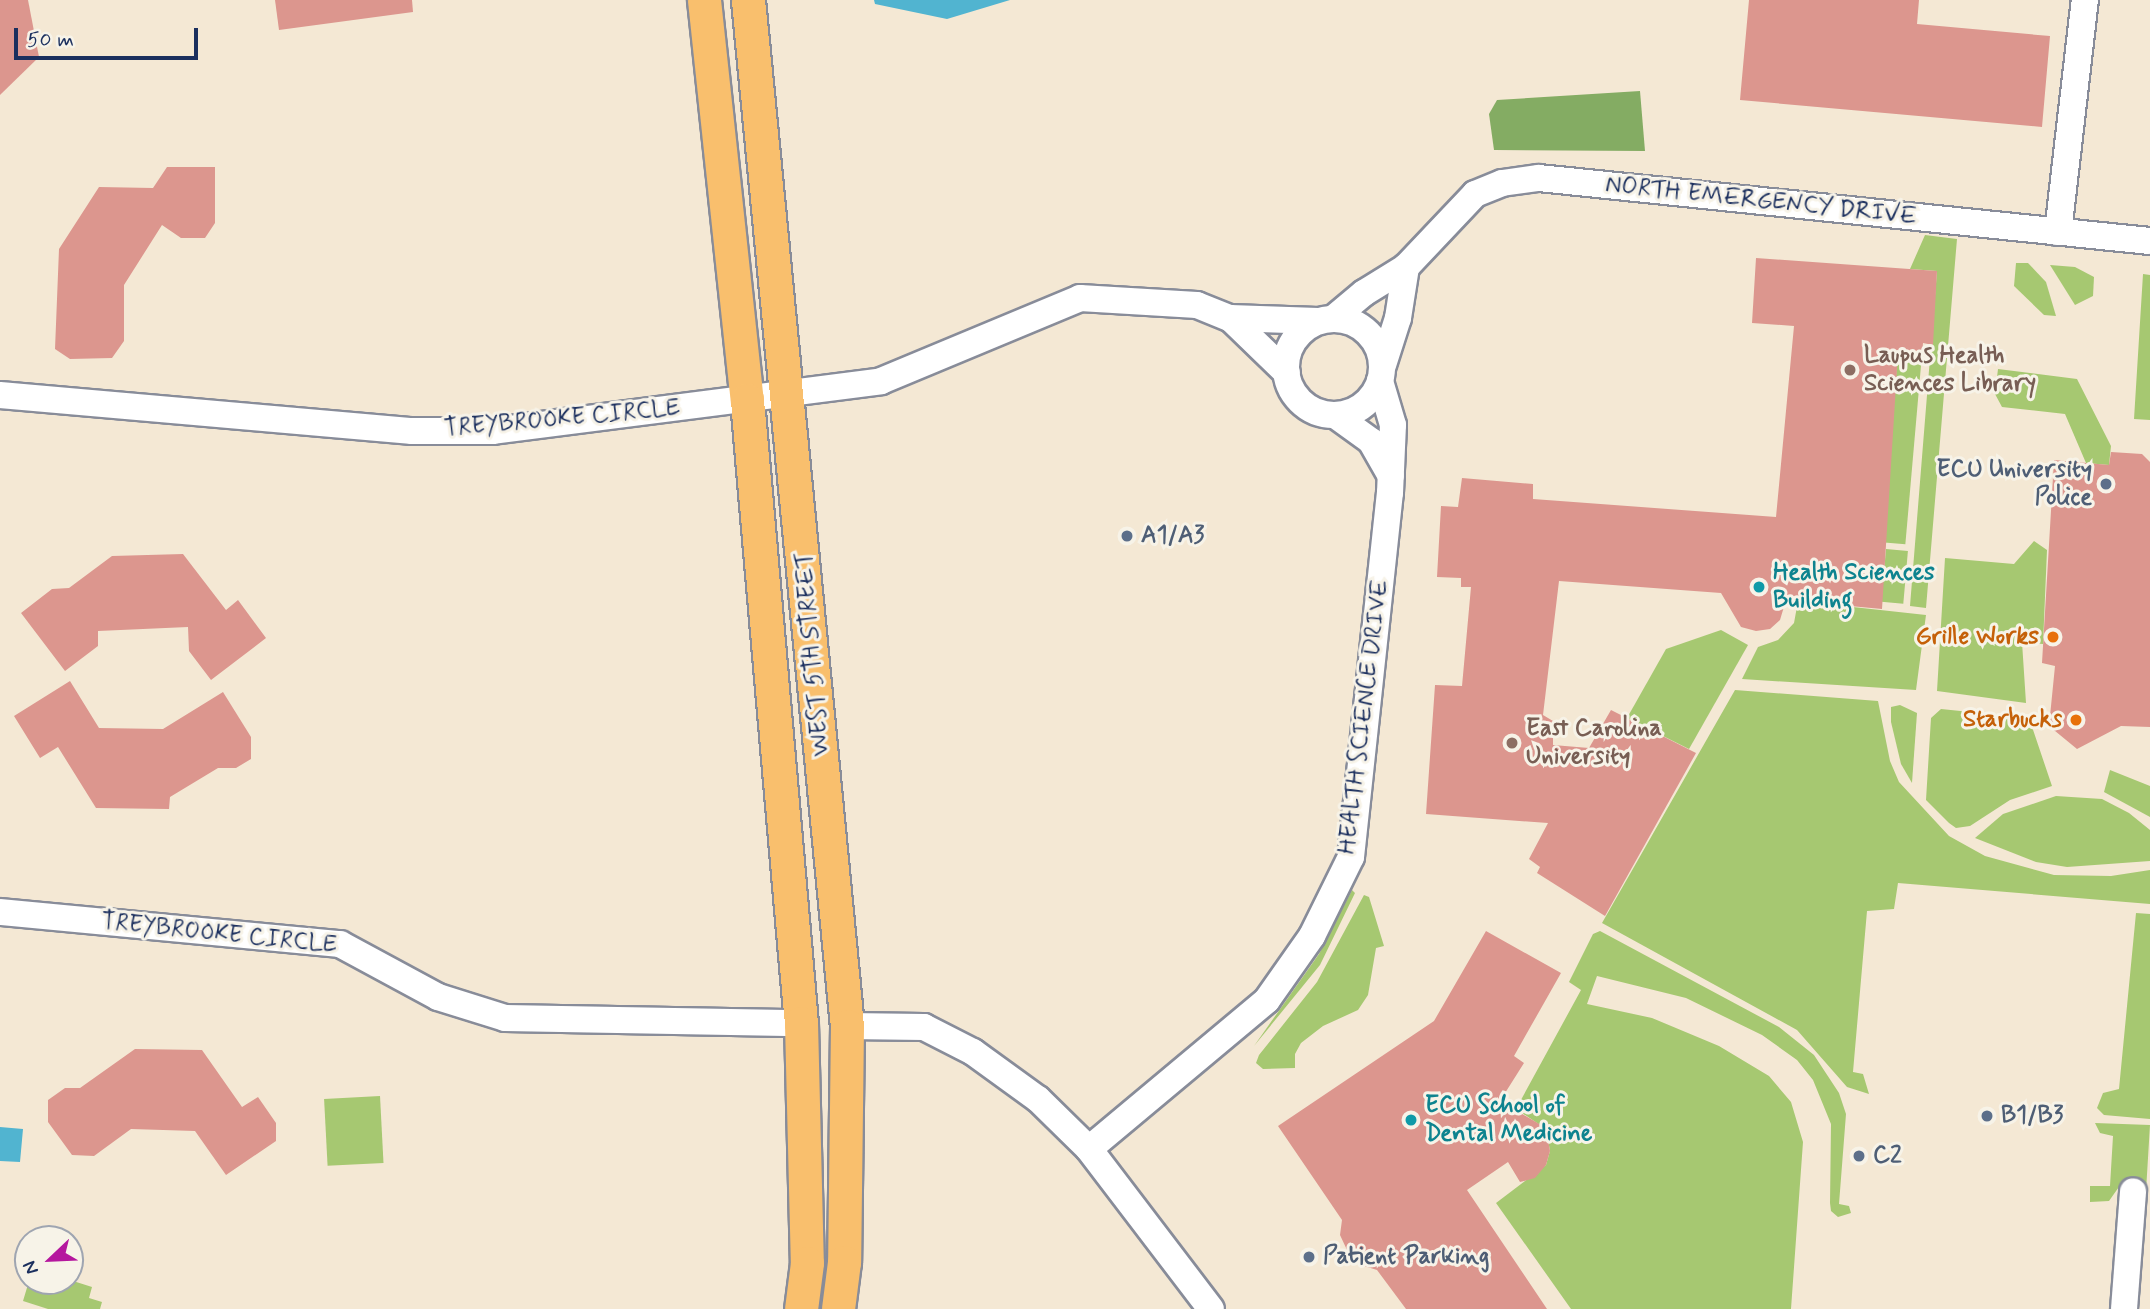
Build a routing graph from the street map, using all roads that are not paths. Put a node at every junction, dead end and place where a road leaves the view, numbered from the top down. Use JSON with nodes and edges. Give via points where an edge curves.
{"nodes":[{"id":1,"x":704,"y":0,"type":"edge"},
{"id":2,"x":748,"y":0,"type":"edge"},
{"id":3,"x":2085,"y":0,"type":"edge"},
{"id":4,"x":2058,"y":232,"type":"junction"},
{"id":5,"x":2150,"y":241,"type":"edge"},
{"id":6,"x":1406,"y":267,"type":"junction"},
{"id":7,"x":1230,"y":318,"type":"junction"},
{"id":8,"x":1326,"y":320,"type":"junction"},
{"id":9,"x":1287,"y":373,"type":"junction"},
{"id":10,"x":1382,"y":373,"type":"junction"},
{"id":11,"x":0,"y":395,"type":"edge"},
{"id":12,"x":788,"y":395,"type":"junction"},
{"id":13,"x":747,"y":400,"type":"junction"},
{"id":14,"x":1335,"y":415,"type":"junction"},
{"id":15,"x":1391,"y":476,"type":"junction"},
{"id":16,"x":0,"y":912,"type":"edge"},
{"id":17,"x":802,"y":1023,"type":"junction"},
{"id":18,"x":847,"y":1026,"type":"junction"},
{"id":19,"x":1089,"y":1149,"type":"junction"},
{"id":20,"x":2133,"y":1191,"type":"dead end"},
{"id":21,"x":801,"y":1309,"type":"edge"},
{"id":22,"x":838,"y":1309,"type":"edge"},
{"id":23,"x":1211,"y":1309,"type":"edge"},
{"id":24,"x":2124,"y":1309,"type":"edge"}],
"edges":[{"from":1,"to":13,"type":"main road","name":"WEST 5TH STREET"},
{"from":2,"to":12,"type":"main road","name":"WEST 5TH STREET"},
{"from":3,"to":4,"type":"street"},
{"from":4,"to":5,"type":"street","name":"NORTH EMERGENCY DRIVE"},
{"from":4,"to":6,"type":"street","name":"NORTH EMERGENCY DRIVE","via":[[1539,178],[1502,183],[1475,194]]},
{"from":6,"to":8,"type":"street","name":"NORTH EMERGENCY DRIVE"},
{"from":6,"to":10,"type":"street"},
{"from":7,"to":8,"type":"street"},
{"from":7,"to":9,"type":"street"},
{"from":7,"to":12,"type":"street","via":[[1197,305],[1080,298],[881,381]]},
{"from":8,"to":9,"type":"street","name":"NORTH EMERGENCY DRIVE","via":[[1293,341]]},
{"from":8,"to":10,"type":"street","via":[[1362,327],[1380,351]]},
{"from":9,"to":14,"type":"street","via":[[1290,386],[1309,407]]},
{"from":10,"to":14,"type":"street","via":[[1364,405]]},
{"from":10,"to":15,"type":"street","name":"HEALTH SCIENCE DRIVE","via":[[1393,425]]},
{"from":11,"to":13,"type":"street","name":"TREYBROOKE CIRCLE","via":[[412,431],[493,430]]},
{"from":12,"to":13,"type":"street"},
{"from":12,"to":18,"type":"main road","name":"WEST 5TH STREET"},
{"from":13,"to":17,"type":"main road","name":"WEST 5TH STREET"},
{"from":14,"to":15,"type":"street","via":[[1371,441]]},
{"from":15,"to":19,"type":"street","name":"HEALTH SCIENCE DRIVE","via":[[1351,857],[1312,936],[1267,1000]]},
{"from":16,"to":17,"type":"street","name":"TREYBROOKE CIRCLE","via":[[340,944],[438,997],[505,1018]]},
{"from":17,"to":21,"type":"main road","name":"WEST 5TH STREET","via":[[807,1263]]},
{"from":18,"to":19,"type":"street","via":[[924,1027],[973,1052],[1027,1091]]},
{"from":18,"to":22,"type":"main road","name":"WEST 5TH STREET","via":[[844,1262]]},
{"from":19,"to":23,"type":"street"},
{"from":20,"to":24,"type":"street"}]}
